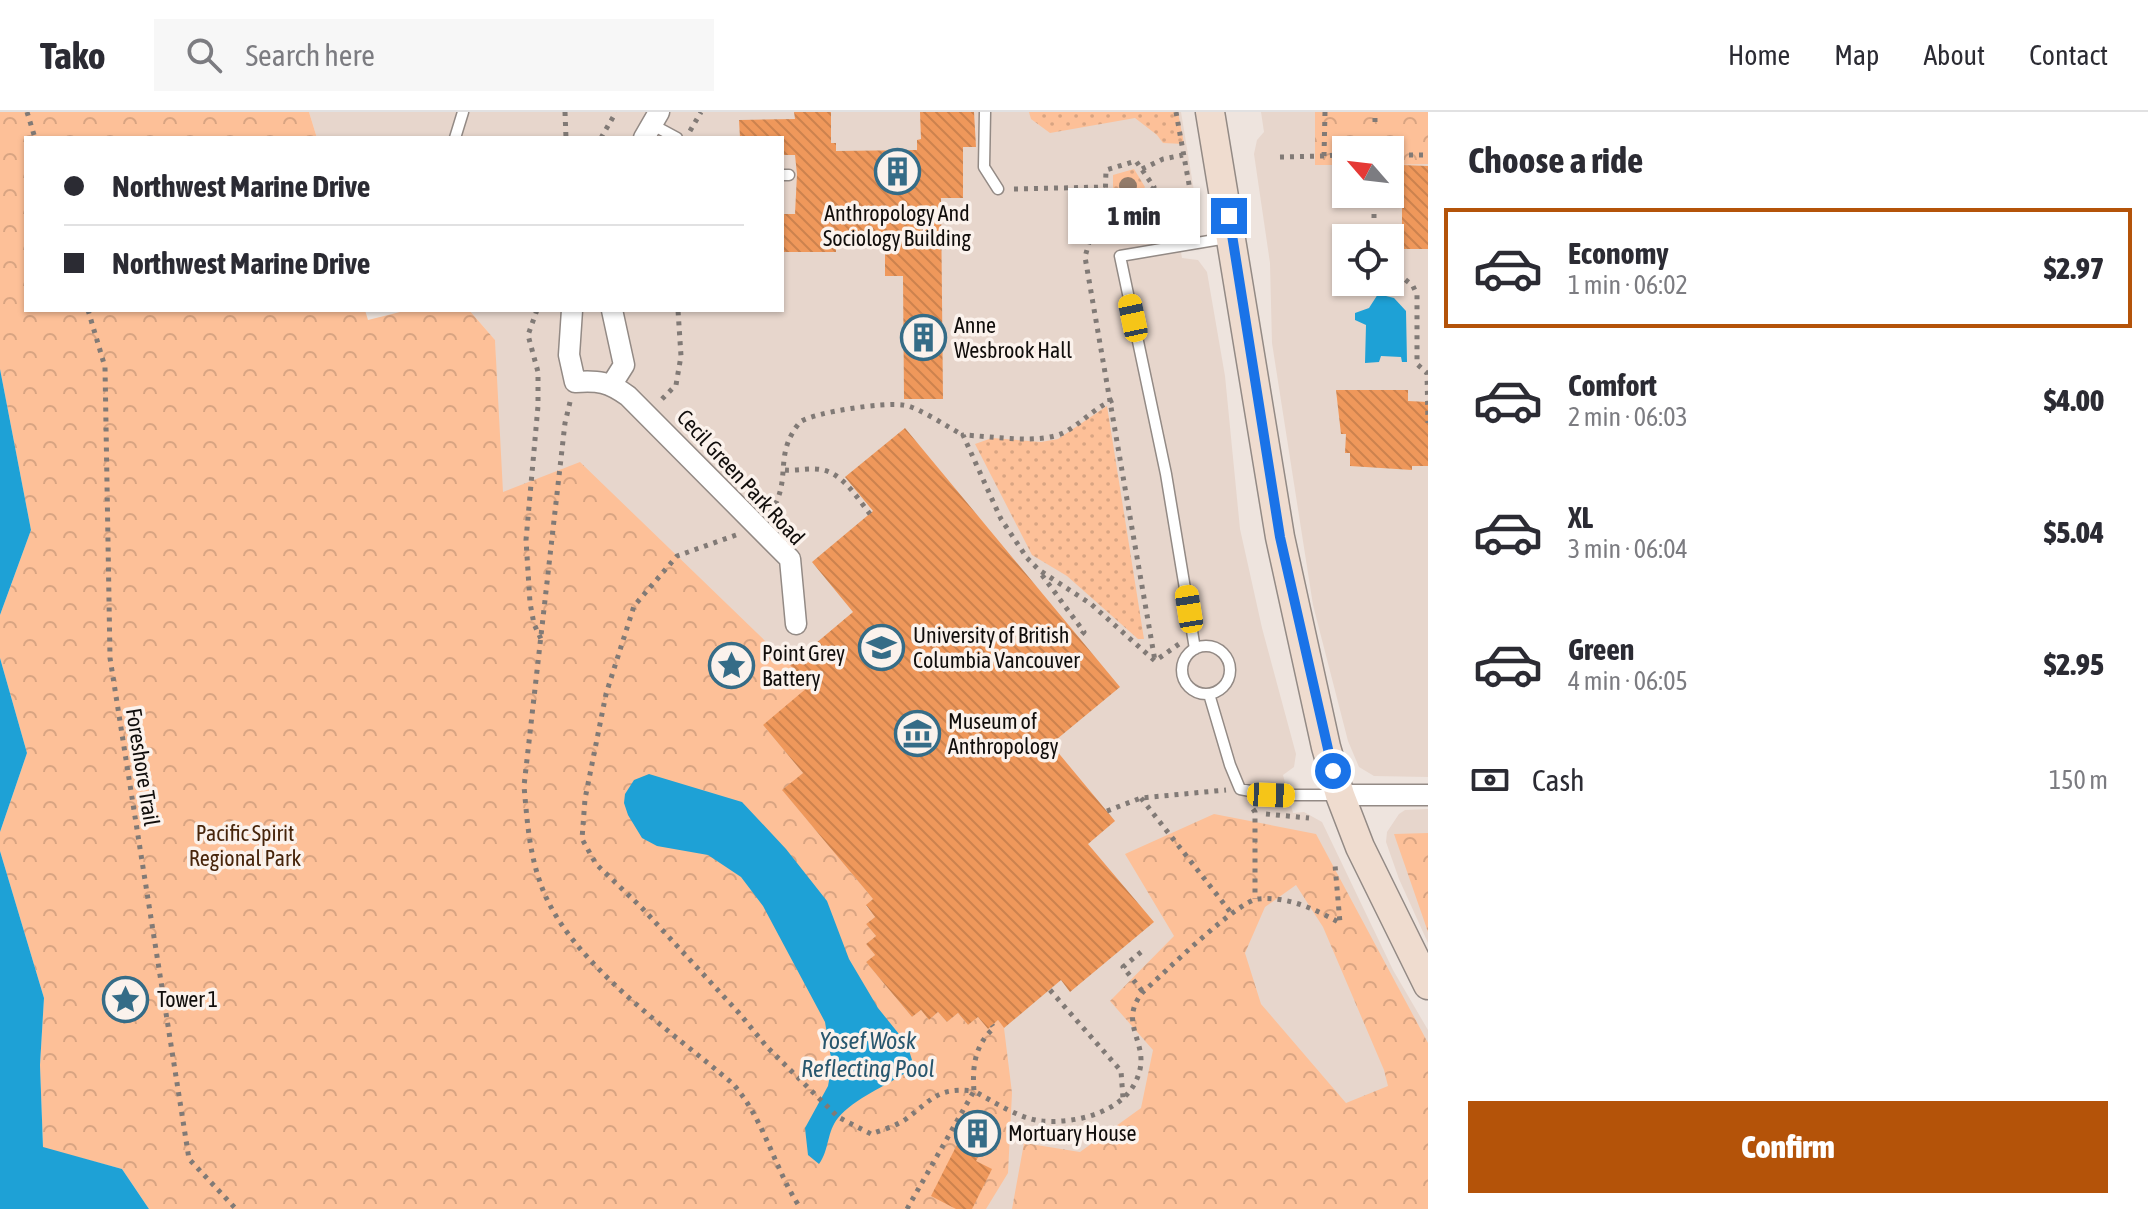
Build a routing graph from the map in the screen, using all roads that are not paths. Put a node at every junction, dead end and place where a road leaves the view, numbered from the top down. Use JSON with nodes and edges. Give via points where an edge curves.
{"nodes":[{"id":1,"x":463,"y":112,"type":"edge"},
{"id":2,"x":985,"y":112,"type":"edge"},
{"id":3,"x":1210,"y":112,"type":"edge"},
{"id":4,"x":651,"y":125,"type":"edge"},
{"id":5,"x":456,"y":136,"type":"edge"},
{"id":6,"x":673,"y":136,"type":"edge"},
{"id":7,"x":998,"y":189,"type":"dead end"},
{"id":8,"x":1233,"y":237,"type":"junction"},
{"id":9,"x":572,"y":312,"type":"edge"},
{"id":10,"x":612,"y":312,"type":"edge"},
{"id":11,"x":612,"y":384,"type":"junction"},
{"id":12,"x":796,"y":624,"type":"dead end"},
{"id":13,"x":1195,"y":649,"type":"junction"},
{"id":14,"x":1209,"y":694,"type":"junction"},
{"id":15,"x":1340,"y":795,"type":"junction"},
{"id":16,"x":1428,"y":795,"type":"edge"},
{"id":17,"x":1428,"y":985,"type":"edge"}],
"edges":[{"from":1,"to":5,"type":"lane"},
{"from":2,"to":7,"type":"lane","via":[[984,167]]},
{"from":3,"to":8,"type":"street"},
{"from":4,"to":6,"type":"lane"},
{"from":8,"to":13,"type":"lane","via":[[1120,256],[1166,474]]},
{"from":8,"to":15,"type":"street","via":[[1280,537]]},
{"from":9,"to":11,"type":"street","via":[[569,355],[575,382]]},
{"from":10,"to":11,"type":"street","via":[[624,365]]},
{"from":11,"to":12,"type":"street","name":"Cecil Green Park Road","via":[[790,559]]},
{"from":13,"to":14,"type":"lane","via":[[1184,661],[1184,677],[1193,690]]},
{"from":13,"to":14,"type":"lane","via":[[1217,649],[1230,667],[1227,682]]},
{"from":14,"to":15,"type":"lane","via":[[1240,789],[1271,795]]},
{"from":15,"to":16,"type":"street"},
{"from":15,"to":17,"type":"street"}]}
